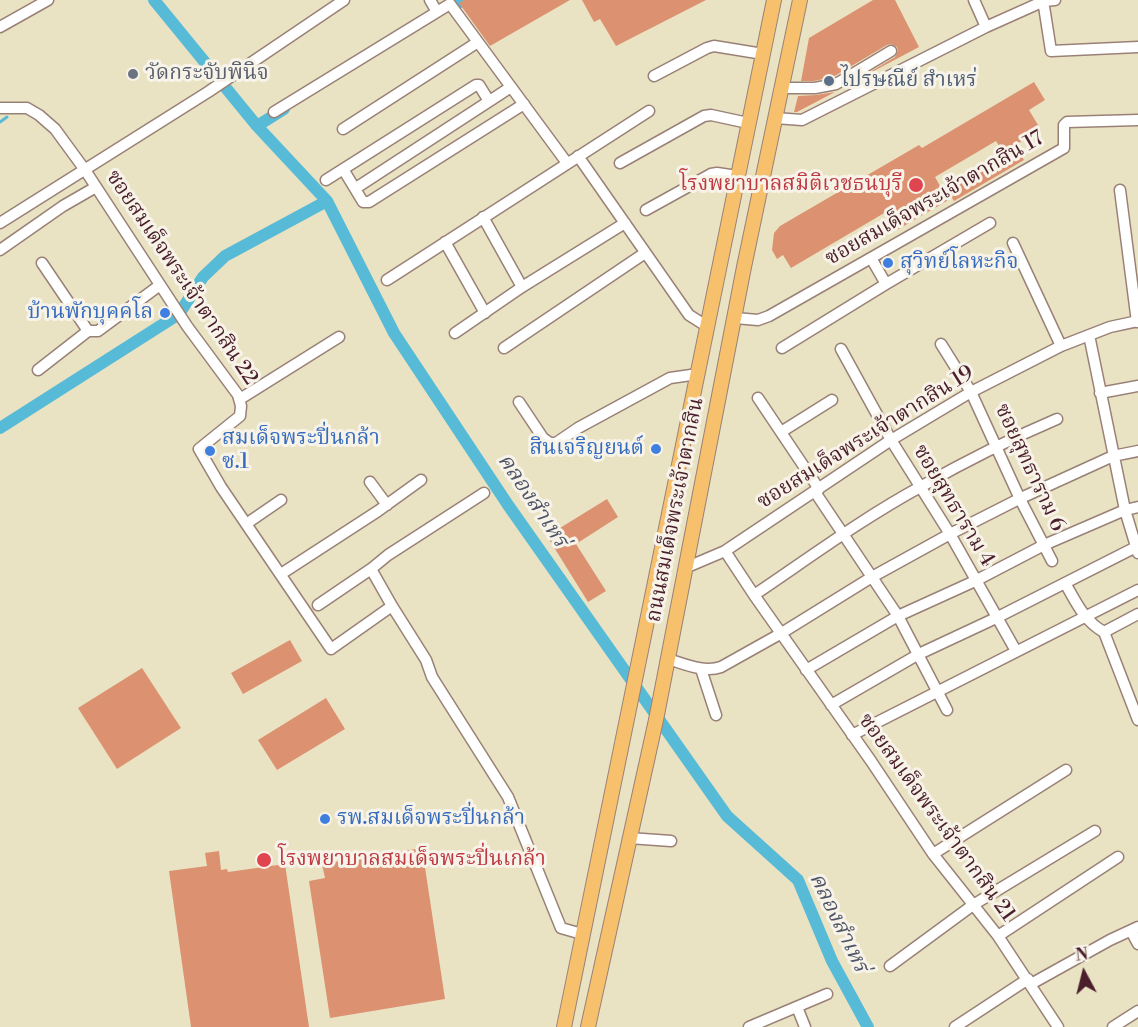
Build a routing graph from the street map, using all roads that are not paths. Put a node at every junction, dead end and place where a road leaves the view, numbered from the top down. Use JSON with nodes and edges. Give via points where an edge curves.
{"nodes":[{"id":1,"x":48,"y":0,"type":"edge"},
{"id":2,"x":344,"y":0,"type":"edge"},
{"id":3,"x":430,"y":0,"type":"edge"},
{"id":4,"x":774,"y":0,"type":"edge"},
{"id":5,"x":800,"y":0,"type":"edge"},
{"id":6,"x":974,"y":0,"type":"edge"},
{"id":7,"x":1044,"y":0,"type":"edge"},
{"id":8,"x":1055,"y":0,"type":"edge"},
{"id":9,"x":437,"y":12,"type":"junction"},
{"id":10,"x":0,"y":27,"type":"edge"},
{"id":11,"x":986,"y":27,"type":"junction"},
{"id":12,"x":478,"y":42,"type":"junction"},
{"id":13,"x":1138,"y":47,"type":"edge"},
{"id":14,"x":891,"y":51,"type":"dead end"},
{"id":15,"x":763,"y":54,"type":"junction"},
{"id":16,"x":654,"y":76,"type":"dead end"},
{"id":17,"x":511,"y":87,"type":"junction"},
{"id":18,"x":755,"y":91,"type":"junction"},
{"id":19,"x":780,"y":91,"type":"junction"},
{"id":20,"x":489,"y":101,"type":"junction"},
{"id":21,"x":524,"y":104,"type":"junction"},
{"id":22,"x":0,"y":108,"type":"edge"},
{"id":23,"x":650,"y":111,"type":"dead end"},
{"id":24,"x":274,"y":112,"type":"dead end"},
{"id":25,"x":775,"y":118,"type":"junction"},
{"id":26,"x":1138,"y":120,"type":"edge"},
{"id":27,"x":747,"y":128,"type":"junction"},
{"id":28,"x":343,"y":129,"type":"dead end"},
{"id":29,"x":771,"y":137,"type":"junction"},
{"id":30,"x":578,"y":156,"type":"junction"},
{"id":31,"x":567,"y":163,"type":"junction"},
{"id":32,"x":620,"y":163,"type":"dead end"},
{"id":33,"x":85,"y":170,"type":"junction"},
{"id":34,"x":343,"y":170,"type":"junction"},
{"id":35,"x":737,"y":176,"type":"junction"},
{"id":36,"x":326,"y":180,"type":"dead end"},
{"id":37,"x":96,"y":187,"type":"junction"},
{"id":38,"x":356,"y":188,"type":"junction"},
{"id":39,"x":1120,"y":190,"type":"dead end"},
{"id":40,"x":646,"y":210,"type":"dead end"},
{"id":41,"x":483,"y":217,"type":"junction"},
{"id":42,"x":0,"y":223,"type":"edge"},
{"id":43,"x":625,"y":223,"type":"junction"},
{"id":44,"x":990,"y":223,"type":"dead end"},
{"id":45,"x":445,"y":242,"type":"junction"},
{"id":46,"x":1013,"y":243,"type":"dead end"},
{"id":47,"x":0,"y":250,"type":"edge"},
{"id":48,"x":645,"y":253,"type":"junction"},
{"id":49,"x":871,"y":258,"type":"junction"},
{"id":50,"x":42,"y":263,"type":"dead end"},
{"id":51,"x":387,"y":280,"type":"dead end"},
{"id":52,"x":886,"y":284,"type":"junction"},
{"id":53,"x":160,"y":285,"type":"junction"},
{"id":54,"x":522,"y":287,"type":"junction"},
{"id":55,"x":485,"y":313,"type":"junction"},
{"id":56,"x":735,"y":318,"type":"junction"},
{"id":57,"x":1137,"y":321,"type":"edge"},
{"id":58,"x":708,"y":327,"type":"junction"},
{"id":59,"x":88,"y":332,"type":"junction"},
{"id":60,"x":455,"y":333,"type":"dead end"},
{"id":61,"x":1089,"y":335,"type":"junction"},
{"id":62,"x":339,"y":337,"type":"dead end"},
{"id":63,"x":941,"y":344,"type":"dead end"},
{"id":64,"x":1061,"y":346,"type":"junction"},
{"id":65,"x":504,"y":348,"type":"dead end"},
{"id":66,"x":782,"y":348,"type":"dead end"},
{"id":67,"x":841,"y":349,"type":"dead end"},
{"id":68,"x":38,"y":370,"type":"dead end"},
{"id":69,"x":698,"y":374,"type":"junction"},
{"id":70,"x":1138,"y":386,"type":"edge"},
{"id":71,"x":971,"y":392,"type":"junction"},
{"id":72,"x":1100,"y":393,"type":"junction"},
{"id":73,"x":758,"y":398,"type":"dead end"},
{"id":74,"x":240,"y":399,"type":"junction"},
{"id":75,"x":832,"y":400,"type":"dead end"},
{"id":76,"x":519,"y":402,"type":"dead end"},
{"id":77,"x":1056,"y":419,"type":"dead end"},
{"id":78,"x":781,"y":432,"type":"junction"},
{"id":79,"x":891,"y":440,"type":"junction"},
{"id":80,"x":997,"y":445,"type":"junction"},
{"id":81,"x":1138,"y":451,"type":"edge"},
{"id":82,"x":1113,"y":456,"type":"junction"},
{"id":83,"x":421,"y":480,"type":"dead end"},
{"id":84,"x":370,"y":482,"type":"dead end"},
{"id":85,"x":920,"y":487,"type":"junction"},
{"id":86,"x":817,"y":491,"type":"junction"},
{"id":87,"x":484,"y":493,"type":"dead end"},
{"id":88,"x":1020,"y":499,"type":"junction"},
{"id":89,"x":281,"y":500,"type":"dead end"},
{"id":90,"x":387,"y":505,"type":"junction"},
{"id":91,"x":1138,"y":507,"type":"edge"},
{"id":92,"x":1125,"y":510,"type":"junction"},
{"id":93,"x":246,"y":524,"type":"junction"},
{"id":94,"x":950,"y":534,"type":"junction"},
{"id":95,"x":843,"y":535,"type":"junction"},
{"id":96,"x":1044,"y":545,"type":"junction"},
{"id":97,"x":1137,"y":549,"type":"edge"},
{"id":98,"x":725,"y":551,"type":"junction"},
{"id":99,"x":1052,"y":561,"type":"dead end"},
{"id":100,"x":685,"y":568,"type":"junction"},
{"id":101,"x":371,"y":569,"type":"junction"},
{"id":102,"x":281,"y":574,"type":"junction"},
{"id":103,"x":872,"y":577,"type":"junction"},
{"id":104,"x":975,"y":581,"type":"junction"},
{"id":105,"x":1065,"y":583,"type":"junction"},
{"id":106,"x":1138,"y":590,"type":"edge"},
{"id":107,"x":754,"y":596,"type":"junction"},
{"id":108,"x":318,"y":605,"type":"dead end"},
{"id":109,"x":392,"y":606,"type":"junction"},
{"id":110,"x":1138,"y":614,"type":"edge"},
{"id":111,"x":898,"y":616,"type":"junction"},
{"id":112,"x":1085,"y":616,"type":"junction"},
{"id":113,"x":996,"y":618,"type":"junction"},
{"id":114,"x":1104,"y":632,"type":"junction"},
{"id":115,"x":780,"y":634,"type":"junction"},
{"id":116,"x":1016,"y":651,"type":"junction"},
{"id":117,"x":919,"y":654,"type":"junction"},
{"id":118,"x":668,"y":659,"type":"junction"},
{"id":119,"x":700,"y":669,"type":"junction"},
{"id":120,"x":806,"y":670,"type":"junction"},
{"id":121,"x":937,"y":691,"type":"junction"},
{"id":122,"x":831,"y":705,"type":"junction"},
{"id":123,"x":947,"y":710,"type":"dead end"},
{"id":124,"x":716,"y":715,"type":"dead end"},
{"id":125,"x":1138,"y":720,"type":"edge"},
{"id":126,"x":852,"y":735,"type":"junction"},
{"id":127,"x":1066,"y":770,"type":"dead end"},
{"id":128,"x":1095,"y":831,"type":"dead end"},
{"id":129,"x":629,"y":838,"type":"junction"},
{"id":130,"x":671,"y":841,"type":"dead end"},
{"id":131,"x":933,"y":854,"type":"junction"},
{"id":132,"x":1118,"y":857,"type":"dead end"},
{"id":133,"x":973,"y":905,"type":"junction"},
{"id":134,"x":1134,"y":929,"type":"edge"},
{"id":135,"x":582,"y":934,"type":"junction"},
{"id":136,"x":998,"y":936,"type":"junction"},
{"id":137,"x":1138,"y":944,"type":"edge"},
{"id":138,"x":890,"y":966,"type":"dead end"},
{"id":139,"x":1029,"y":981,"type":"junction"},
{"id":140,"x":827,"y":994,"type":"dead end"},
{"id":141,"x":797,"y":1007,"type":"junction"},
{"id":142,"x":1138,"y":1011,"type":"edge"},
{"id":143,"x":589,"y":1026,"type":"edge"},
{"id":144,"x":1054,"y":1026,"type":"edge"},
{"id":145,"x":564,"y":1027,"type":"edge"},
{"id":146,"x":749,"y":1027,"type":"edge"},
{"id":147,"x":805,"y":1027,"type":"edge"},
{"id":148,"x":956,"y":1027,"type":"edge"},
{"id":149,"x":1113,"y":1027,"type":"edge"}],
"edges":[{"from":1,"to":10,"type":"street"},
{"from":2,"to":33,"type":"street"},
{"from":3,"to":9,"type":"street"},
{"from":4,"to":15,"type":"main road","name":"ถนนสมเด็จพระเจ้าตากสิน"},
{"from":5,"to":19,"type":"main road","name":"ถนนสมเด็จพระเจ้าตากสิน"},
{"from":6,"to":11,"type":"street"},
{"from":7,"to":8,"type":"street"},
{"from":7,"to":11,"type":"street"},
{"from":7,"to":13,"type":"street","via":[[1051,51]]},
{"from":9,"to":12,"type":"street","via":[[450,4]]},
{"from":9,"to":24,"type":"street"},
{"from":11,"to":25,"type":"street","via":[[802,120]]},
{"from":12,"to":17,"type":"street"},
{"from":12,"to":28,"type":"street"},
{"from":14,"to":19,"type":"street","via":[[837,84]]},
{"from":15,"to":16,"type":"street","via":[[714,46]]},
{"from":15,"to":18,"type":"main road","name":"ถนนสมเด็จพระเจ้าตากสิน"},
{"from":17,"to":20,"type":"street"},
{"from":17,"to":21,"type":"street"},
{"from":18,"to":19,"type":"main road"},
{"from":18,"to":27,"type":"main road","name":"ถนนสมเด็จพระเจ้าตากสิน"},
{"from":19,"to":25,"type":"main road","name":"ถนนสมเด็จพระเจ้าตากสิน"},
{"from":20,"to":34,"type":"street","via":[[476,85]]},
{"from":20,"to":38,"type":"street"},
{"from":21,"to":31,"type":"street"},
{"from":21,"to":38,"type":"street","via":[[369,202],[363,202]]},
{"from":22,"to":33,"type":"street","name":"ซอยสมเด็จพระเจ้าตากสิน 22","via":[[27,108],[39,115],[55,129]]},
{"from":23,"to":30,"type":"street"},
{"from":25,"to":29,"type":"main road","name":"ถนนสมเด็จพระเจ้าตากสิน"},
{"from":26,"to":49,"type":"street","name":"ซอยสมเด็จพระเจ้าตากสิน 17","via":[[1067,122],[1064,148]]},
{"from":27,"to":29,"type":"main road"},
{"from":27,"to":32,"type":"street","via":[[704,116]]},
{"from":27,"to":35,"type":"main road","name":"ถนนสมเด็จพระเจ้าตากสิน"},
{"from":29,"to":56,"type":"main road","name":"ถนนสมเด็จพระเจ้าตากสิน"},
{"from":30,"to":31,"type":"street"},
{"from":30,"to":43,"type":"street"},
{"from":31,"to":41,"type":"street"},
{"from":33,"to":37,"type":"street","name":"ซอยสมเด็จพระเจ้าตากสิน 22"},
{"from":33,"to":42,"type":"street"},
{"from":34,"to":36,"type":"street"},
{"from":34,"to":38,"type":"street"},
{"from":35,"to":40,"type":"street","via":[[711,174]]},
{"from":35,"to":58,"type":"main road","name":"ถนนสมเด็จพระเจ้าตากสิน"},
{"from":37,"to":47,"type":"street"},
{"from":37,"to":53,"type":"street","name":"ซอยสมเด็จพระเจ้าตากสิน 22"},
{"from":39,"to":57,"type":"street"},
{"from":41,"to":45,"type":"street"},
{"from":41,"to":54,"type":"street"},
{"from":43,"to":48,"type":"street"},
{"from":43,"to":54,"type":"street"},
{"from":44,"to":52,"type":"street"},
{"from":45,"to":51,"type":"street"},
{"from":45,"to":55,"type":"street"},
{"from":46,"to":64,"type":"street"},
{"from":48,"to":58,"type":"street","via":[[689,315]]},
{"from":48,"to":65,"type":"street"},
{"from":49,"to":52,"type":"street"},
{"from":49,"to":56,"type":"street","name":"ซอยสมเด็จพระเจ้าตากสิน 17","via":[[768,316],[758,320]]},
{"from":50,"to":59,"type":"street"},
{"from":52,"to":66,"type":"street"},
{"from":53,"to":59,"type":"street","via":[[98,331]]},
{"from":53,"to":74,"type":"street","name":"ซอยสมเด็จพระเจ้าตากสิน 22"},
{"from":54,"to":55,"type":"street"},
{"from":55,"to":60,"type":"street"},
{"from":56,"to":100,"type":"main road","name":"ถนนสมเด็จพระเจ้าตากสิน"},
{"from":57,"to":61,"type":"street","name":"ซอยสมเด็จพระเจ้าตากสิน 19"},
{"from":58,"to":69,"type":"main road","name":"ถนนสมเด็จพระเจ้าตากสิน"},
{"from":59,"to":68,"type":"street"},
{"from":61,"to":64,"type":"street","name":"ซอยสมเด็จพระเจ้าตากสิน 19"},
{"from":61,"to":72,"type":"street"},
{"from":62,"to":74,"type":"street"},
{"from":63,"to":71,"type":"street","name":"ซอยสุทธาราม 6"},
{"from":64,"to":71,"type":"street","name":"ซอยสมเด็จพระเจ้าตากสิน 19"},
{"from":67,"to":79,"type":"street","name":"ซอยสุทธาราม 4"},
{"from":69,"to":76,"type":"street","via":[[670,378],[556,443],[543,438]]},
{"from":69,"to":135,"type":"main road","name":"ถนนสมเด็จพระเจ้าตากสิน"},
{"from":70,"to":72,"type":"street"},
{"from":71,"to":79,"type":"street","name":"ซอยสมเด็จพระเจ้าตากสิน 19"},
{"from":71,"to":80,"type":"street","name":"ซอยสุทธาราม 6"},
{"from":72,"to":82,"type":"street"},
{"from":73,"to":78,"type":"street"},
{"from":74,"to":93,"type":"street","name":"ซอยสมเด็จพระเจ้าตากสิน 22","via":[[240,416],[199,449]]},
{"from":75,"to":78,"type":"street"},
{"from":77,"to":80,"type":"street"},
{"from":78,"to":86,"type":"street"},
{"from":79,"to":85,"type":"street","name":"ซอยสุทธาราม 4"},
{"from":79,"to":86,"type":"street","name":"ซอยสมเด็จพระเจ้าตากสิน 19"},
{"from":80,"to":85,"type":"street"},
{"from":80,"to":88,"type":"street","name":"ซอยสุทธาราม 6"},
{"from":81,"to":82,"type":"street"},
{"from":82,"to":88,"type":"street"},
{"from":82,"to":92,"type":"street"},
{"from":83,"to":90,"type":"street"},
{"from":84,"to":90,"type":"street"},
{"from":85,"to":94,"type":"street","name":"ซอยสุทธาราม 4"},
{"from":85,"to":95,"type":"street"},
{"from":86,"to":95,"type":"street"},
{"from":86,"to":98,"type":"street","name":"ซอยสมเด็จพระเจ้าตากสิน 19"},
{"from":87,"to":101,"type":"street"},
{"from":88,"to":94,"type":"street"},
{"from":88,"to":96,"type":"street","name":"ซอยสุทธาราม 6"},
{"from":89,"to":93,"type":"street"},
{"from":90,"to":102,"type":"street"},
{"from":91,"to":92,"type":"street"},
{"from":92,"to":96,"type":"street"},
{"from":92,"to":97,"type":"street"},
{"from":93,"to":102,"type":"street","name":"ซอยสมเด็จพระเจ้าตากสิน 22"},
{"from":94,"to":103,"type":"street"},
{"from":94,"to":104,"type":"street","name":"ซอยสุทธาราม 4"},
{"from":95,"to":103,"type":"street"},
{"from":95,"to":107,"type":"street"},
{"from":96,"to":99,"type":"street","name":"ซอยสุทธาราม 6"},
{"from":96,"to":104,"type":"street"},
{"from":97,"to":105,"type":"street"},
{"from":98,"to":100,"type":"street","name":"ซอยสมเด็จพระเจ้าตากสิน 19"},
{"from":98,"to":107,"type":"street","name":"ซอยสมเด็จพระเจ้าตากสิน 21"},
{"from":100,"to":118,"type":"main road","name":"ถนนสมเด็จพระเจ้าตากสิน"},
{"from":101,"to":108,"type":"street"},
{"from":101,"to":109,"type":"street"},
{"from":102,"to":109,"type":"street","name":"ซอยสมเด็จพระเจ้าตากสิน 22","via":[[331,649]]},
{"from":103,"to":111,"type":"street"},
{"from":103,"to":115,"type":"street"},
{"from":104,"to":111,"type":"street"},
{"from":104,"to":113,"type":"street","name":"ซอยสุทธาราม 4"},
{"from":105,"to":112,"type":"street"},
{"from":105,"to":113,"type":"street"},
{"from":106,"to":112,"type":"street"},
{"from":107,"to":115,"type":"street","name":"ซอยสมเด็จพระเจ้าตากสิน 21"},
{"from":109,"to":135,"type":"street","via":[[508,797],[561,928]]},
{"from":110,"to":114,"type":"street"},
{"from":111,"to":117,"type":"street"},
{"from":111,"to":120,"type":"street"},
{"from":112,"to":114,"type":"street"},
{"from":112,"to":116,"type":"street"},
{"from":113,"to":116,"type":"street","name":"ซอยสุทธาราม 4"},
{"from":113,"to":117,"type":"street"},
{"from":114,"to":125,"type":"street"},
{"from":115,"to":119,"type":"street","via":[[721,667]]},
{"from":115,"to":120,"type":"street","name":"ซอยสมเด็จพระเจ้าตากสิน 21"},
{"from":116,"to":121,"type":"street"},
{"from":117,"to":121,"type":"street"},
{"from":117,"to":122,"type":"street"},
{"from":118,"to":119,"type":"street"},
{"from":118,"to":129,"type":"main road","name":"ถนนสมเด็จพระเจ้าตากสิน"},
{"from":119,"to":124,"type":"street"},
{"from":120,"to":122,"type":"street","name":"ซอยสมเด็จพระเจ้าตากสิน 21"},
{"from":121,"to":123,"type":"street"},
{"from":121,"to":126,"type":"street"},
{"from":122,"to":126,"type":"street","name":"ซอยสมเด็จพระเจ้าตากสิน 21"},
{"from":126,"to":131,"type":"street","name":"ซอยสมเด็จพระเจ้าตากสิน 21"},
{"from":127,"to":131,"type":"street"},
{"from":128,"to":133,"type":"street"},
{"from":129,"to":130,"type":"street"},
{"from":129,"to":143,"type":"main road","name":"ถนนสมเด็จพระเจ้าตากสิน"},
{"from":131,"to":133,"type":"street","name":"ซอยสมเด็จพระเจ้าตากสิน 21"},
{"from":132,"to":136,"type":"street"},
{"from":133,"to":136,"type":"street","name":"ซอยสมเด็จพระเจ้าตากสิน 21"},
{"from":133,"to":138,"type":"street"},
{"from":134,"to":137,"type":"street"},
{"from":134,"to":139,"type":"street"},
{"from":135,"to":145,"type":"main road","name":"ถนนสมเด็จพระเจ้าตากสิน"},
{"from":136,"to":139,"type":"street","name":"ซอยสมเด็จพระเจ้าตากสิน 21"},
{"from":139,"to":144,"type":"street","name":"ซอยสมเด็จพระเจ้าตากสิน 21"},
{"from":139,"to":148,"type":"street"},
{"from":140,"to":141,"type":"street"},
{"from":141,"to":146,"type":"street"},
{"from":141,"to":147,"type":"street"},
{"from":142,"to":149,"type":"street"}]}
